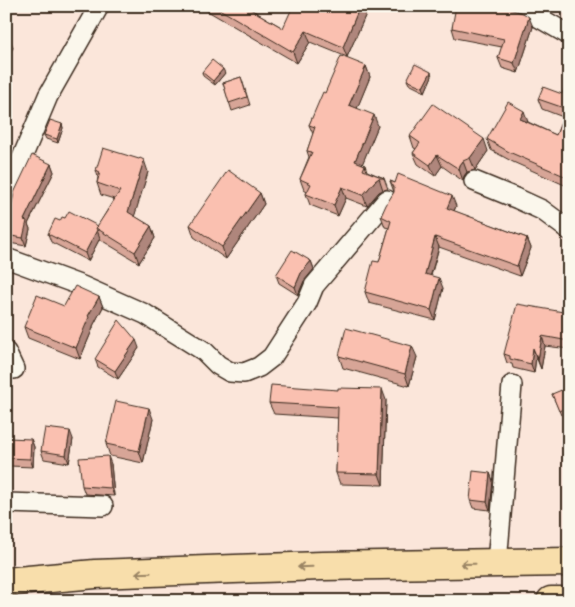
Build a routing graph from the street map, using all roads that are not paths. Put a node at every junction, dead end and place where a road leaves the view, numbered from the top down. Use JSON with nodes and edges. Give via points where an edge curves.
{"nodes":[{"id":1,"x":99,"y":6,"type":"edge"},
{"id":2,"x":519,"y":6,"type":"edge"},
{"id":3,"x":569,"y":35,"type":"edge"},
{"id":4,"x":474,"y":181,"type":"dead end"},
{"id":5,"x":6,"y":190,"type":"edge"},
{"id":6,"x":386,"y":200,"type":"dead end"},
{"id":7,"x":569,"y":230,"type":"edge"},
{"id":8,"x":6,"y":258,"type":"edge"},
{"id":9,"x":512,"y":385,"type":"dead end"},
{"id":10,"x":6,"y":503,"type":"edge"},
{"id":11,"x":103,"y":506,"type":"dead end"},
{"id":12,"x":569,"y":562,"type":"edge"},
{"id":13,"x":497,"y":563,"type":"junction"},
{"id":14,"x":6,"y":582,"type":"edge"},
{"id":15,"x":551,"y":601,"type":"edge"},
{"id":16,"x":569,"y":601,"type":"edge"}],
"edges":[{"from":1,"to":5,"type":"street","via":[[48,96]]},
{"from":2,"to":3,"type":"street"},
{"from":4,"to":7,"type":"street","via":[[542,210]]},
{"from":6,"to":8,"type":"street","via":[[314,286],[272,357],[244,373],[230,372],[218,365],[204,351],[144,314],[82,286]]},
{"from":9,"to":13,"type":"street"},
{"from":10,"to":11,"type":"street"},
{"from":12,"to":13,"type":"highway"},
{"from":13,"to":14,"type":"highway","one_way":true,"via":[[145,572]]},
{"from":15,"to":16,"type":"highway"}]}
